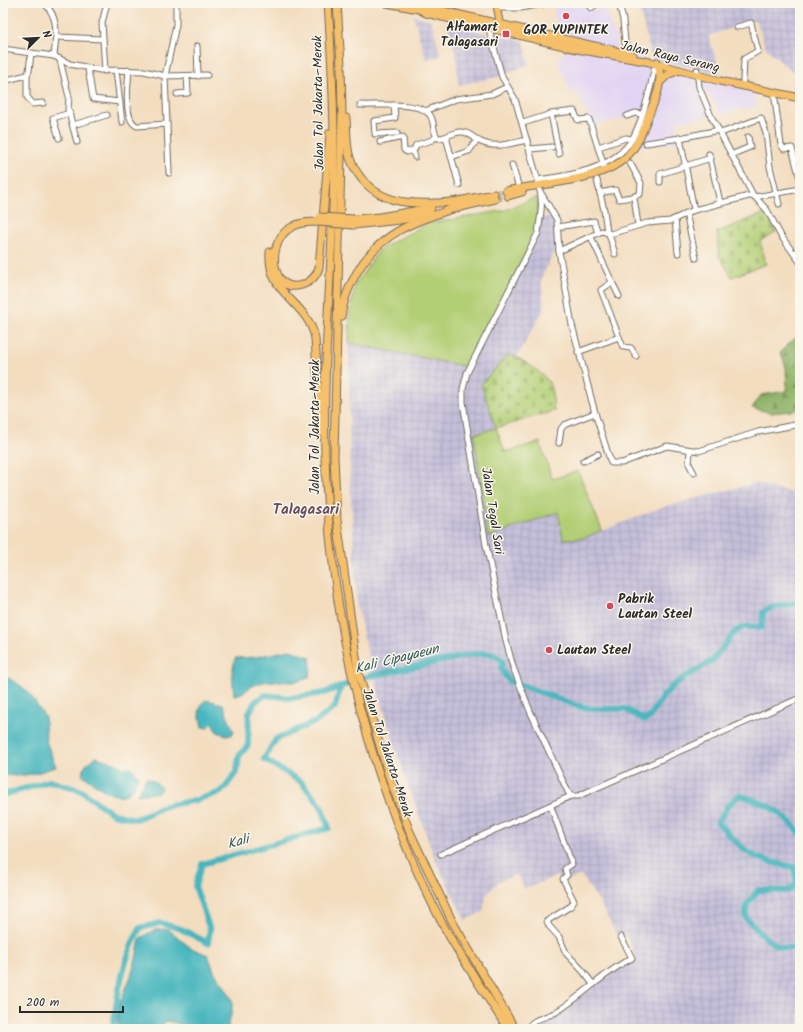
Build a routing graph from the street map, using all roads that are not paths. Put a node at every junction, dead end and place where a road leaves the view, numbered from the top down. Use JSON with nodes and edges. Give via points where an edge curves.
{"nodes":[{"id":1,"x":44,"y":3,"type":"edge"},
{"id":2,"x":107,"y":3,"type":"edge"},
{"id":3,"x":176,"y":3,"type":"edge"},
{"id":4,"x":328,"y":3,"type":"edge"},
{"id":5,"x":337,"y":3,"type":"edge"},
{"id":6,"x":386,"y":3,"type":"edge"},
{"id":7,"x":548,"y":3,"type":"edge"},
{"id":8,"x":587,"y":3,"type":"edge"},
{"id":9,"x":598,"y":3,"type":"edge"},
{"id":10,"x":618,"y":3,"type":"edge"},
{"id":11,"x":496,"y":5,"type":"edge"},
{"id":12,"x":419,"y":9,"type":"junction"},
{"id":13,"x":737,"y":27,"type":"dead end"},
{"id":14,"x":501,"y":28,"type":"junction"},
{"id":15,"x":489,"y":29,"type":"junction"},
{"id":16,"x":56,"y":37,"type":"junction"},
{"id":17,"x":103,"y":39,"type":"junction"},
{"id":18,"x":197,"y":46,"type":"dead end"},
{"id":19,"x":3,"y":49,"type":"edge"},
{"id":20,"x":605,"y":52,"type":"junction"},
{"id":21,"x":31,"y":53,"type":"junction"},
{"id":22,"x":626,"y":54,"type":"junction"},
{"id":23,"x":54,"y":56,"type":"junction"},
{"id":24,"x":60,"y":60,"type":"junction"},
{"id":25,"x":655,"y":64,"type":"junction"},
{"id":26,"x":341,"y":65,"type":"junction"},
{"id":27,"x":679,"y":68,"type":"junction"},
{"id":28,"x":88,"y":69,"type":"junction"},
{"id":29,"x":116,"y":70,"type":"junction"},
{"id":30,"x":129,"y":70,"type":"junction"},
{"id":31,"x":105,"y":71,"type":"junction"},
{"id":32,"x":697,"y":73,"type":"junction"},
{"id":33,"x":27,"y":75,"type":"junction"},
{"id":34,"x":207,"y":75,"type":"dead end"},
{"id":35,"x":165,"y":76,"type":"junction"},
{"id":36,"x":186,"y":76,"type":"junction"},
{"id":37,"x":198,"y":76,"type":"junction"},
{"id":38,"x":3,"y":81,"type":"edge"},
{"id":39,"x":660,"y":83,"type":"junction"},
{"id":40,"x":743,"y":83,"type":"junction"},
{"id":41,"x":507,"y":88,"type":"junction"},
{"id":42,"x":760,"y":88,"type":"junction"},
{"id":43,"x":774,"y":92,"type":"junction"},
{"id":44,"x":177,"y":94,"type":"dead end"},
{"id":45,"x":800,"y":95,"type":"edge"},
{"id":46,"x":800,"y":98,"type":"edge"},
{"id":47,"x":120,"y":102,"type":"junction"},
{"id":48,"x":333,"y":102,"type":"junction"},
{"id":49,"x":43,"y":103,"type":"dead end"},
{"id":50,"x":360,"y":105,"type":"dead end"},
{"id":51,"x":394,"y":105,"type":"junction"},
{"id":52,"x":425,"y":111,"type":"junction"},
{"id":53,"x":70,"y":113,"type":"junction"},
{"id":54,"x":550,"y":114,"type":"junction"},
{"id":55,"x":641,"y":114,"type":"junction"},
{"id":56,"x":107,"y":115,"type":"dead end"},
{"id":57,"x":627,"y":116,"type":"dead end"},
{"id":58,"x":122,"y":122,"type":"dead end"},
{"id":59,"x":522,"y":123,"type":"junction"},
{"id":60,"x":167,"y":124,"type":"junction"},
{"id":61,"x":73,"y":126,"type":"junction"},
{"id":62,"x":720,"y":132,"type":"junction"},
{"id":63,"x":397,"y":134,"type":"junction"},
{"id":64,"x":436,"y":137,"type":"junction"},
{"id":65,"x":446,"y":137,"type":"junction"},
{"id":66,"x":748,"y":137,"type":"dead end"},
{"id":67,"x":59,"y":138,"type":"dead end"},
{"id":68,"x":680,"y":138,"type":"junction"},
{"id":69,"x":632,"y":139,"type":"junction"},
{"id":70,"x":477,"y":140,"type":"junction"},
{"id":71,"x":527,"y":140,"type":"junction"},
{"id":72,"x":76,"y":142,"type":"dead end"},
{"id":73,"x":380,"y":142,"type":"dead end"},
{"id":74,"x":646,"y":143,"type":"dead end"},
{"id":75,"x":552,"y":147,"type":"dead end"},
{"id":76,"x":598,"y":147,"type":"junction"},
{"id":77,"x":530,"y":149,"type":"junction"},
{"id":78,"x":413,"y":151,"type":"junction"},
{"id":79,"x":559,"y":154,"type":"dead end"},
{"id":80,"x":733,"y":154,"type":"junction"},
{"id":81,"x":415,"y":157,"type":"dead end"},
{"id":82,"x":451,"y":158,"type":"junction"},
{"id":83,"x":630,"y":163,"type":"dead end"},
{"id":84,"x":512,"y":165,"type":"dead end"},
{"id":85,"x":684,"y":166,"type":"junction"},
{"id":86,"x":604,"y":167,"type":"junction"},
{"id":87,"x":169,"y":173,"type":"dead end"},
{"id":88,"x":800,"y":179,"type":"edge"},
{"id":89,"x":597,"y":180,"type":"dead end"},
{"id":90,"x":660,"y":182,"type":"dead end"},
{"id":91,"x":459,"y":185,"type":"dead end"},
{"id":92,"x":540,"y":186,"type":"junction"},
{"id":93,"x":519,"y":188,"type":"junction"},
{"id":94,"x":800,"y":189,"type":"edge"},
{"id":95,"x":600,"y":192,"type":"junction"},
{"id":96,"x":777,"y":195,"type":"junction"},
{"id":97,"x":495,"y":196,"type":"tunnel mouth"},
{"id":98,"x":754,"y":196,"type":"junction"},
{"id":99,"x":634,"y":197,"type":"junction"},
{"id":100,"x":720,"y":202,"type":"junction"},
{"id":101,"x":779,"y":204,"type":"dead end"},
{"id":102,"x":453,"y":205,"type":"junction"},
{"id":103,"x":694,"y":210,"type":"junction"},
{"id":104,"x":686,"y":213,"type":"junction"},
{"id":105,"x":675,"y":219,"type":"junction"},
{"id":106,"x":320,"y":220,"type":"junction"},
{"id":107,"x":638,"y":225,"type":"junction"},
{"id":108,"x":558,"y":227,"type":"junction"},
{"id":109,"x":598,"y":233,"type":"junction"},
{"id":110,"x":608,"y":233,"type":"junction"},
{"id":111,"x":591,"y":237,"type":"junction"},
{"id":112,"x":800,"y":250,"type":"edge"},
{"id":113,"x":559,"y":251,"type":"junction"},
{"id":114,"x":678,"y":253,"type":"dead end"},
{"id":115,"x":794,"y":253,"type":"junction"},
{"id":116,"x":615,"y":254,"type":"dead end"},
{"id":117,"x":696,"y":258,"type":"dead end"},
{"id":118,"x":800,"y":262,"type":"edge"},
{"id":119,"x":612,"y":282,"type":"junction"},
{"id":120,"x":619,"y":296,"type":"dead end"},
{"id":121,"x":619,"y":337,"type":"junction"},
{"id":122,"x":578,"y":352,"type":"junction"},
{"id":123,"x":636,"y":356,"type":"dead end"},
{"id":124,"x":595,"y":413,"type":"junction"},
{"id":125,"x":800,"y":424,"type":"edge"},
{"id":126,"x":560,"y":443,"type":"dead end"},
{"id":127,"x":690,"y":450,"type":"junction"},
{"id":128,"x":602,"y":453,"type":"junction"},
{"id":129,"x":325,"y":455,"type":"junction"},
{"id":130,"x":334,"y":457,"type":"junction"},
{"id":131,"x":583,"y":461,"type":"dead end"},
{"id":132,"x":694,"y":473,"type":"dead end"},
{"id":133,"x":337,"y":520,"type":"junction"},
{"id":134,"x":328,"y":521,"type":"junction"},
{"id":135,"x":800,"y":698,"type":"edge"},
{"id":136,"x":571,"y":796,"type":"junction"},
{"id":137,"x":551,"y":807,"type":"junction"},
{"id":138,"x":441,"y":854,"type":"dead end"},
{"id":139,"x":621,"y":937,"type":"dead end"},
{"id":140,"x":593,"y":984,"type":"junction"},
{"id":141,"x":508,"y":1029,"type":"edge"},
{"id":142,"x":515,"y":1029,"type":"edge"},
{"id":143,"x":528,"y":1029,"type":"edge"}],
"edges":[{"from":1,"to":16,"type":"street","via":[[55,21]]},
{"from":2,"to":17,"type":"street","via":[[102,22]]},
{"from":3,"to":35,"type":"street","via":[[175,29]]},
{"from":4,"to":48,"type":"highway","name":"Jalan Tol Jakarta–Merak"},
{"from":5,"to":26,"type":"highway","name":"Jalan Tol Jakarta–Merak"},
{"from":6,"to":12,"type":"highway","name":"Jalan Raya Serang"},
{"from":7,"to":11,"type":"street","via":[[521,8]]},
{"from":8,"to":9,"type":"street","via":[[591,8]]},
{"from":10,"to":22,"type":"street","via":[[623,20]]},
{"from":11,"to":14,"type":"main road"},
{"from":12,"to":14,"type":"highway","name":"Jalan Raya Serang","via":[[426,7]]},
{"from":12,"to":15,"type":"highway","name":"Jalan Raya Serang"},
{"from":13,"to":40,"type":"street","via":[[751,23],[758,51],[744,58]]},
{"from":14,"to":15,"type":"highway","name":"Jalan Raya Serang"},
{"from":14,"to":20,"type":"highway","name":"Jalan Raya Serang"},
{"from":15,"to":41,"type":"street","via":[[500,73]]},
{"from":16,"to":17,"type":"street"},
{"from":16,"to":23,"type":"street"},
{"from":17,"to":31,"type":"street"},
{"from":18,"to":37,"type":"street"},
{"from":19,"to":21,"type":"street"},
{"from":20,"to":22,"type":"highway","name":"Jalan Raya Serang"},
{"from":20,"to":25,"type":"highway","name":"Jalan Raya Serang"},
{"from":21,"to":23,"type":"street"},
{"from":21,"to":33,"type":"street"},
{"from":22,"to":25,"type":"highway","name":"Jalan Raya Serang"},
{"from":23,"to":24,"type":"street"},
{"from":24,"to":28,"type":"street"},
{"from":24,"to":53,"type":"street"},
{"from":25,"to":27,"type":"highway","name":"Jalan Raya Serang"},
{"from":25,"to":39,"type":"highway"},
{"from":25,"to":39,"type":"highway"},
{"from":25,"to":55,"type":"street","via":[[650,93]]},
{"from":26,"to":102,"type":"highway","via":[[349,152],[363,179],[376,192],[394,201]]},
{"from":26,"to":130,"type":"highway","name":"Jalan Tol Jakarta–Merak","via":[[342,146]]},
{"from":27,"to":32,"type":"highway","name":"Jalan Raya Serang"},
{"from":27,"to":39,"type":"highway"},
{"from":28,"to":31,"type":"street"},
{"from":28,"to":47,"type":"street","via":[[93,99]]},
{"from":29,"to":30,"type":"street"},
{"from":29,"to":31,"type":"street"},
{"from":29,"to":47,"type":"street"},
{"from":30,"to":35,"type":"street"},
{"from":30,"to":60,"type":"street","via":[[128,111],[131,122],[137,126]]},
{"from":32,"to":40,"type":"highway","name":"Jalan Raya Serang"},
{"from":32,"to":62,"type":"street","via":[[700,92]]},
{"from":33,"to":38,"type":"street"},
{"from":33,"to":49,"type":"street","via":[[28,99],[33,104]]},
{"from":34,"to":37,"type":"street"},
{"from":35,"to":36,"type":"street"},
{"from":35,"to":60,"type":"street"},
{"from":36,"to":37,"type":"street"},
{"from":36,"to":44,"type":"street","via":[[188,93]]},
{"from":39,"to":86,"type":"highway","via":[[632,150],[620,162]]},
{"from":40,"to":42,"type":"highway","name":"Jalan Raya Serang"},
{"from":41,"to":52,"type":"street","via":[[492,94],[456,99]]},
{"from":41,"to":59,"type":"street","via":[[515,99]]},
{"from":42,"to":43,"type":"highway","name":"Jalan Raya Serang"},
{"from":42,"to":45,"type":"highway","name":"Jalan Raya Serang"},
{"from":43,"to":46,"type":"highway","name":"Jalan Raya Serang"},
{"from":43,"to":88,"type":"street","via":[[781,145],[782,148],[792,148]]},
{"from":47,"to":58,"type":"street","via":[[118,116]]},
{"from":48,"to":106,"type":"highway","via":[[319,268],[314,278],[307,283],[299,286],[289,285],[281,280],[274,261],[274,250],[279,237],[292,226]]},
{"from":48,"to":129,"type":"highway","name":"Jalan Tol Jakarta–Merak"},
{"from":50,"to":51,"type":"street"},
{"from":51,"to":52,"type":"street","via":[[412,106]]},
{"from":51,"to":63,"type":"street","via":[[395,118],[374,121],[375,134]]},
{"from":52,"to":64,"type":"street","via":[[430,115]]},
{"from":53,"to":61,"type":"street"},
{"from":53,"to":67,"type":"street","via":[[53,117]]},
{"from":54,"to":59,"type":"street"},
{"from":54,"to":76,"type":"street","via":[[574,111],[578,120],[588,118]]},
{"from":54,"to":79,"type":"street"},
{"from":55,"to":57,"type":"street"},
{"from":55,"to":69,"type":"street"},
{"from":56,"to":61,"type":"street"},
{"from":59,"to":71,"type":"street"},
{"from":60,"to":87,"type":"street"},
{"from":61,"to":72,"type":"street"},
{"from":62,"to":68,"type":"street"},
{"from":62,"to":80,"type":"street"},
{"from":62,"to":96,"type":"street","via":[[761,118]]},
{"from":63,"to":73,"type":"street"},
{"from":63,"to":78,"type":"street","via":[[403,138],[405,151]]},
{"from":64,"to":65,"type":"street"},
{"from":64,"to":78,"type":"street","via":[[416,145]]},
{"from":65,"to":70,"type":"street","via":[[451,133],[463,132]]},
{"from":65,"to":82,"type":"street"},
{"from":66,"to":80,"type":"street","via":[[749,147]]},
{"from":68,"to":74,"type":"street"},
{"from":68,"to":85,"type":"street"},
{"from":69,"to":76,"type":"street","via":[[626,138]]},
{"from":69,"to":86,"type":"street"},
{"from":70,"to":71,"type":"street","via":[[499,146]]},
{"from":70,"to":82,"type":"street","via":[[469,151]]},
{"from":71,"to":77,"type":"street"},
{"from":75,"to":77,"type":"street"},
{"from":76,"to":86,"type":"street"},
{"from":77,"to":92,"type":"street"},
{"from":78,"to":81,"type":"street"},
{"from":80,"to":98,"type":"street"},
{"from":82,"to":91,"type":"street"},
{"from":83,"to":99,"type":"street","via":[[639,177],[642,188],[640,194]]},
{"from":84,"to":93,"type":"street"},
{"from":85,"to":90,"type":"street","via":[[660,174]]},
{"from":85,"to":100,"type":"street","via":[[710,156]]},
{"from":85,"to":103,"type":"street"},
{"from":86,"to":92,"type":"highway","via":[[596,174]]},
{"from":89,"to":95,"type":"street"},
{"from":92,"to":93,"type":"highway"},
{"from":92,"to":93,"type":"highway","via":[[507,194]]},
{"from":92,"to":108,"type":"street","via":[[556,216]]},
{"from":92,"to":136,"type":"street","name":"Jalan Tegal Sari","via":[[541,214],[536,240],[467,373],[463,389],[468,438],[487,550],[513,667],[549,753]]},
{"from":94,"to":96,"type":"street","via":[[787,190]]},
{"from":95,"to":99,"type":"street","via":[[615,190],[619,198]]},
{"from":95,"to":110,"type":"street"},
{"from":96,"to":98,"type":"street"},
{"from":96,"to":101,"type":"street"},
{"from":97,"to":102,"type":"highway"},
{"from":98,"to":100,"type":"street"},
{"from":98,"to":115,"type":"street","via":[[767,210]]},
{"from":99,"to":107,"type":"street"},
{"from":100,"to":103,"type":"street"},
{"from":102,"to":106,"type":"highway","bridge":true,"via":[[400,220]]},
{"from":102,"to":130,"type":"highway","via":[[386,238],[362,263],[348,290],[340,326]]},
{"from":103,"to":104,"type":"street"},
{"from":104,"to":105,"type":"street"},
{"from":104,"to":117,"type":"street"},
{"from":105,"to":107,"type":"street"},
{"from":105,"to":114,"type":"street"},
{"from":106,"to":129,"type":"highway","via":[[292,222],[283,228],[270,248],[269,263],[271,274],[279,288],[303,312],[313,327],[316,338],[321,442]]},
{"from":107,"to":110,"type":"street"},
{"from":108,"to":109,"type":"street","via":[[594,221]]},
{"from":108,"to":113,"type":"street"},
{"from":109,"to":110,"type":"street"},
{"from":109,"to":111,"type":"street"},
{"from":110,"to":116,"type":"street"},
{"from":111,"to":113,"type":"street"},
{"from":111,"to":119,"type":"street"},
{"from":112,"to":115,"type":"street"},
{"from":113,"to":122,"type":"street"},
{"from":115,"to":118,"type":"street"},
{"from":119,"to":120,"type":"street"},
{"from":119,"to":121,"type":"street","via":[[601,290]]},
{"from":121,"to":122,"type":"street"},
{"from":121,"to":123,"type":"street","via":[[623,347],[632,349]]},
{"from":122,"to":124,"type":"street"},
{"from":124,"to":126,"type":"street","via":[[564,425],[561,429]]},
{"from":124,"to":128,"type":"street"},
{"from":125,"to":127,"type":"street","via":[[758,432],[699,451]]},
{"from":127,"to":128,"type":"street","via":[[667,446],[616,464],[611,463]]},
{"from":127,"to":132,"type":"street","via":[[689,464]]},
{"from":128,"to":131,"type":"street"},
{"from":129,"to":134,"type":"highway","name":"Jalan Tol Jakarta–Merak"},
{"from":130,"to":133,"type":"highway","name":"Jalan Tol Jakarta–Merak"},
{"from":133,"to":134,"type":"highway"},
{"from":133,"to":142,"type":"highway","name":"Jalan Tol Jakarta–Merak","via":[[358,671],[389,777],[410,832],[452,920]]},
{"from":134,"to":141,"type":"highway","name":"Jalan Tol Jakarta–Merak","via":[[334,579],[350,675],[365,733],[381,780],[423,884],[465,963]]},
{"from":135,"to":136,"type":"street","via":[[692,748],[578,796]]},
{"from":136,"to":137,"type":"street"},
{"from":137,"to":138,"type":"street"},
{"from":137,"to":140,"type":"street","via":[[572,864],[565,869],[567,875],[563,879],[574,901],[571,906],[547,921],[559,937],[566,953]]},
{"from":139,"to":140,"type":"street","via":[[632,958],[619,964]]},
{"from":140,"to":143,"type":"street","via":[[556,1012],[531,1023]]}]}
